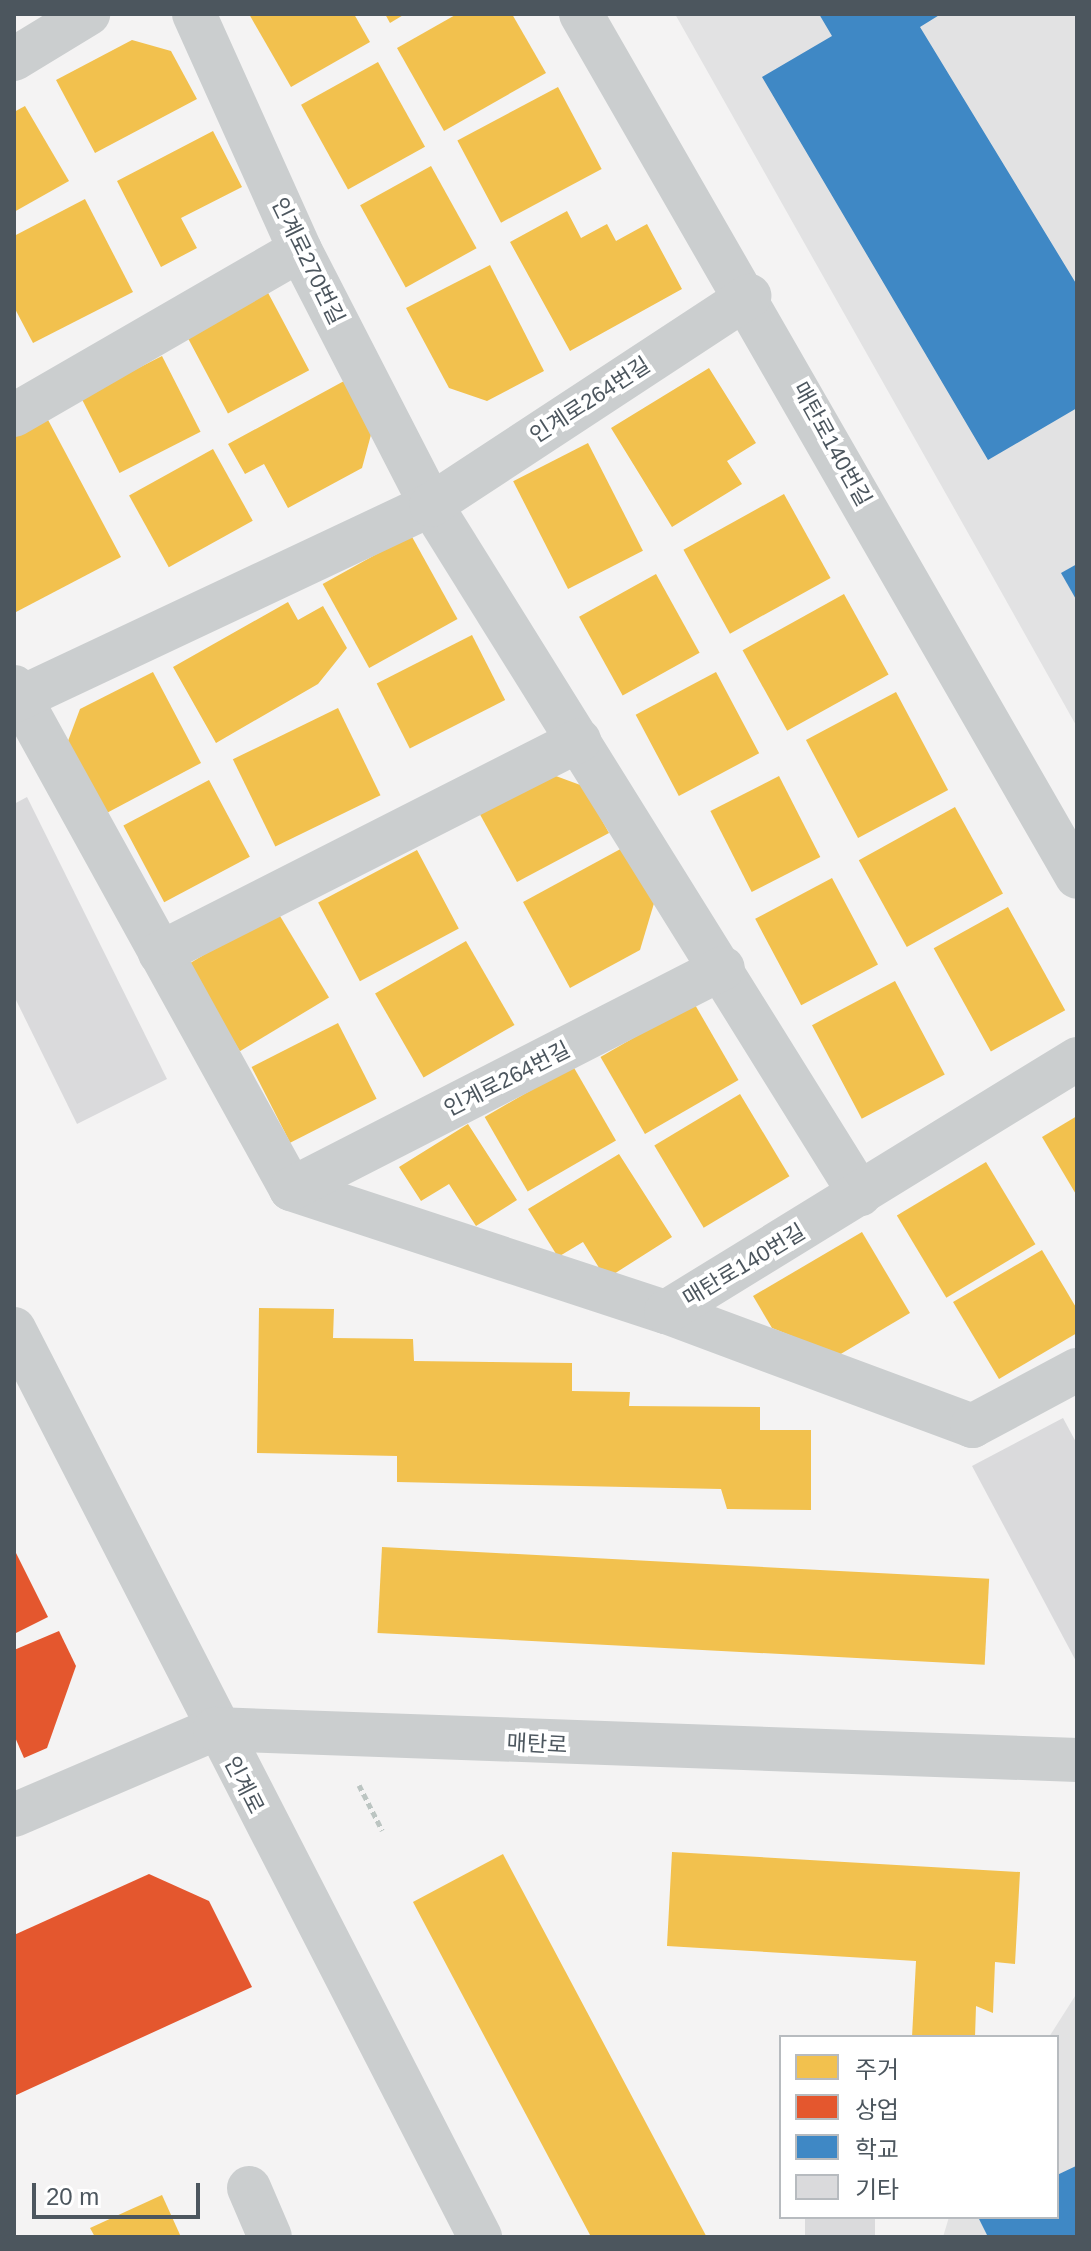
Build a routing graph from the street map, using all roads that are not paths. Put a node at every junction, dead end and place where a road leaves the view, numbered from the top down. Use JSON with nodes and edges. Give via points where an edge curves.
{"nodes":[{"id":1,"x":88,"y":14,"type":"edge"},
{"id":2,"x":194,"y":14,"type":"edge"},
{"id":3,"x":581,"y":14,"type":"edge"},
{"id":4,"x":14,"y":59,"type":"edge"},
{"id":5,"x":300,"y":250,"type":"junction"},
{"id":6,"x":749,"y":296,"type":"junction"},
{"id":7,"x":14,"y":415,"type":"edge"},
{"id":8,"x":431,"y":505,"type":"junction"},
{"id":9,"x":16,"y":695,"type":"edge"},
{"id":10,"x":579,"y":740,"type":"junction"},
{"id":11,"x":1077,"y":877,"type":"edge"},
{"id":12,"x":160,"y":953,"type":"junction"},
{"id":13,"x":723,"y":968,"type":"junction"},
{"id":14,"x":1077,"y":1059,"type":"edge"},
{"id":15,"x":291,"y":1189,"type":"junction"},
{"id":16,"x":860,"y":1194,"type":"junction"},
{"id":17,"x":666,"y":1312,"type":"junction"},
{"id":18,"x":14,"y":1329,"type":"edge"},
{"id":19,"x":1077,"y":1370,"type":"edge"},
{"id":20,"x":215,"y":1729,"type":"junction"},
{"id":21,"x":1077,"y":1760,"type":"edge"},
{"id":22,"x":14,"y":1815,"type":"edge"},
{"id":23,"x":249,"y":2188,"type":"dead end"},
{"id":24,"x":270,"y":2237,"type":"edge"},
{"id":25,"x":480,"y":2237,"type":"edge"}],
"edges":[{"from":1,"to":4,"type":"street"},
{"from":2,"to":5,"type":"street","name":"인계로270번길"},
{"from":3,"to":6,"type":"street","name":"매탄로140번길"},
{"from":5,"to":7,"type":"street"},
{"from":5,"to":8,"type":"street","name":"인계로270번길"},
{"from":6,"to":8,"type":"street","name":"인계로264번길"},
{"from":6,"to":11,"type":"street","name":"매탄로140번길"},
{"from":8,"to":9,"type":"street","name":"인계로264번길"},
{"from":8,"to":10,"type":"street"},
{"from":9,"to":12,"type":"street","name":"인계로264번길"},
{"from":10,"to":12,"type":"street"},
{"from":10,"to":13,"type":"street"},
{"from":12,"to":15,"type":"street","name":"인계로264번길"},
{"from":13,"to":15,"type":"street","name":"인계로264번길"},
{"from":13,"to":16,"type":"street"},
{"from":14,"to":16,"type":"street","name":"매탄로140번길"},
{"from":15,"to":17,"type":"street"},
{"from":16,"to":17,"type":"street","name":"매탄로140번길"},
{"from":17,"to":19,"type":"street","name":"매탄로140번길","via":[[972,1426]]},
{"from":18,"to":20,"type":"street","name":"인계로"},
{"from":20,"to":21,"type":"street","name":"매탄로"},
{"from":20,"to":22,"type":"street","name":"매탄로"},
{"from":20,"to":25,"type":"street","name":"인계로"},
{"from":23,"to":24,"type":"street"}]}
